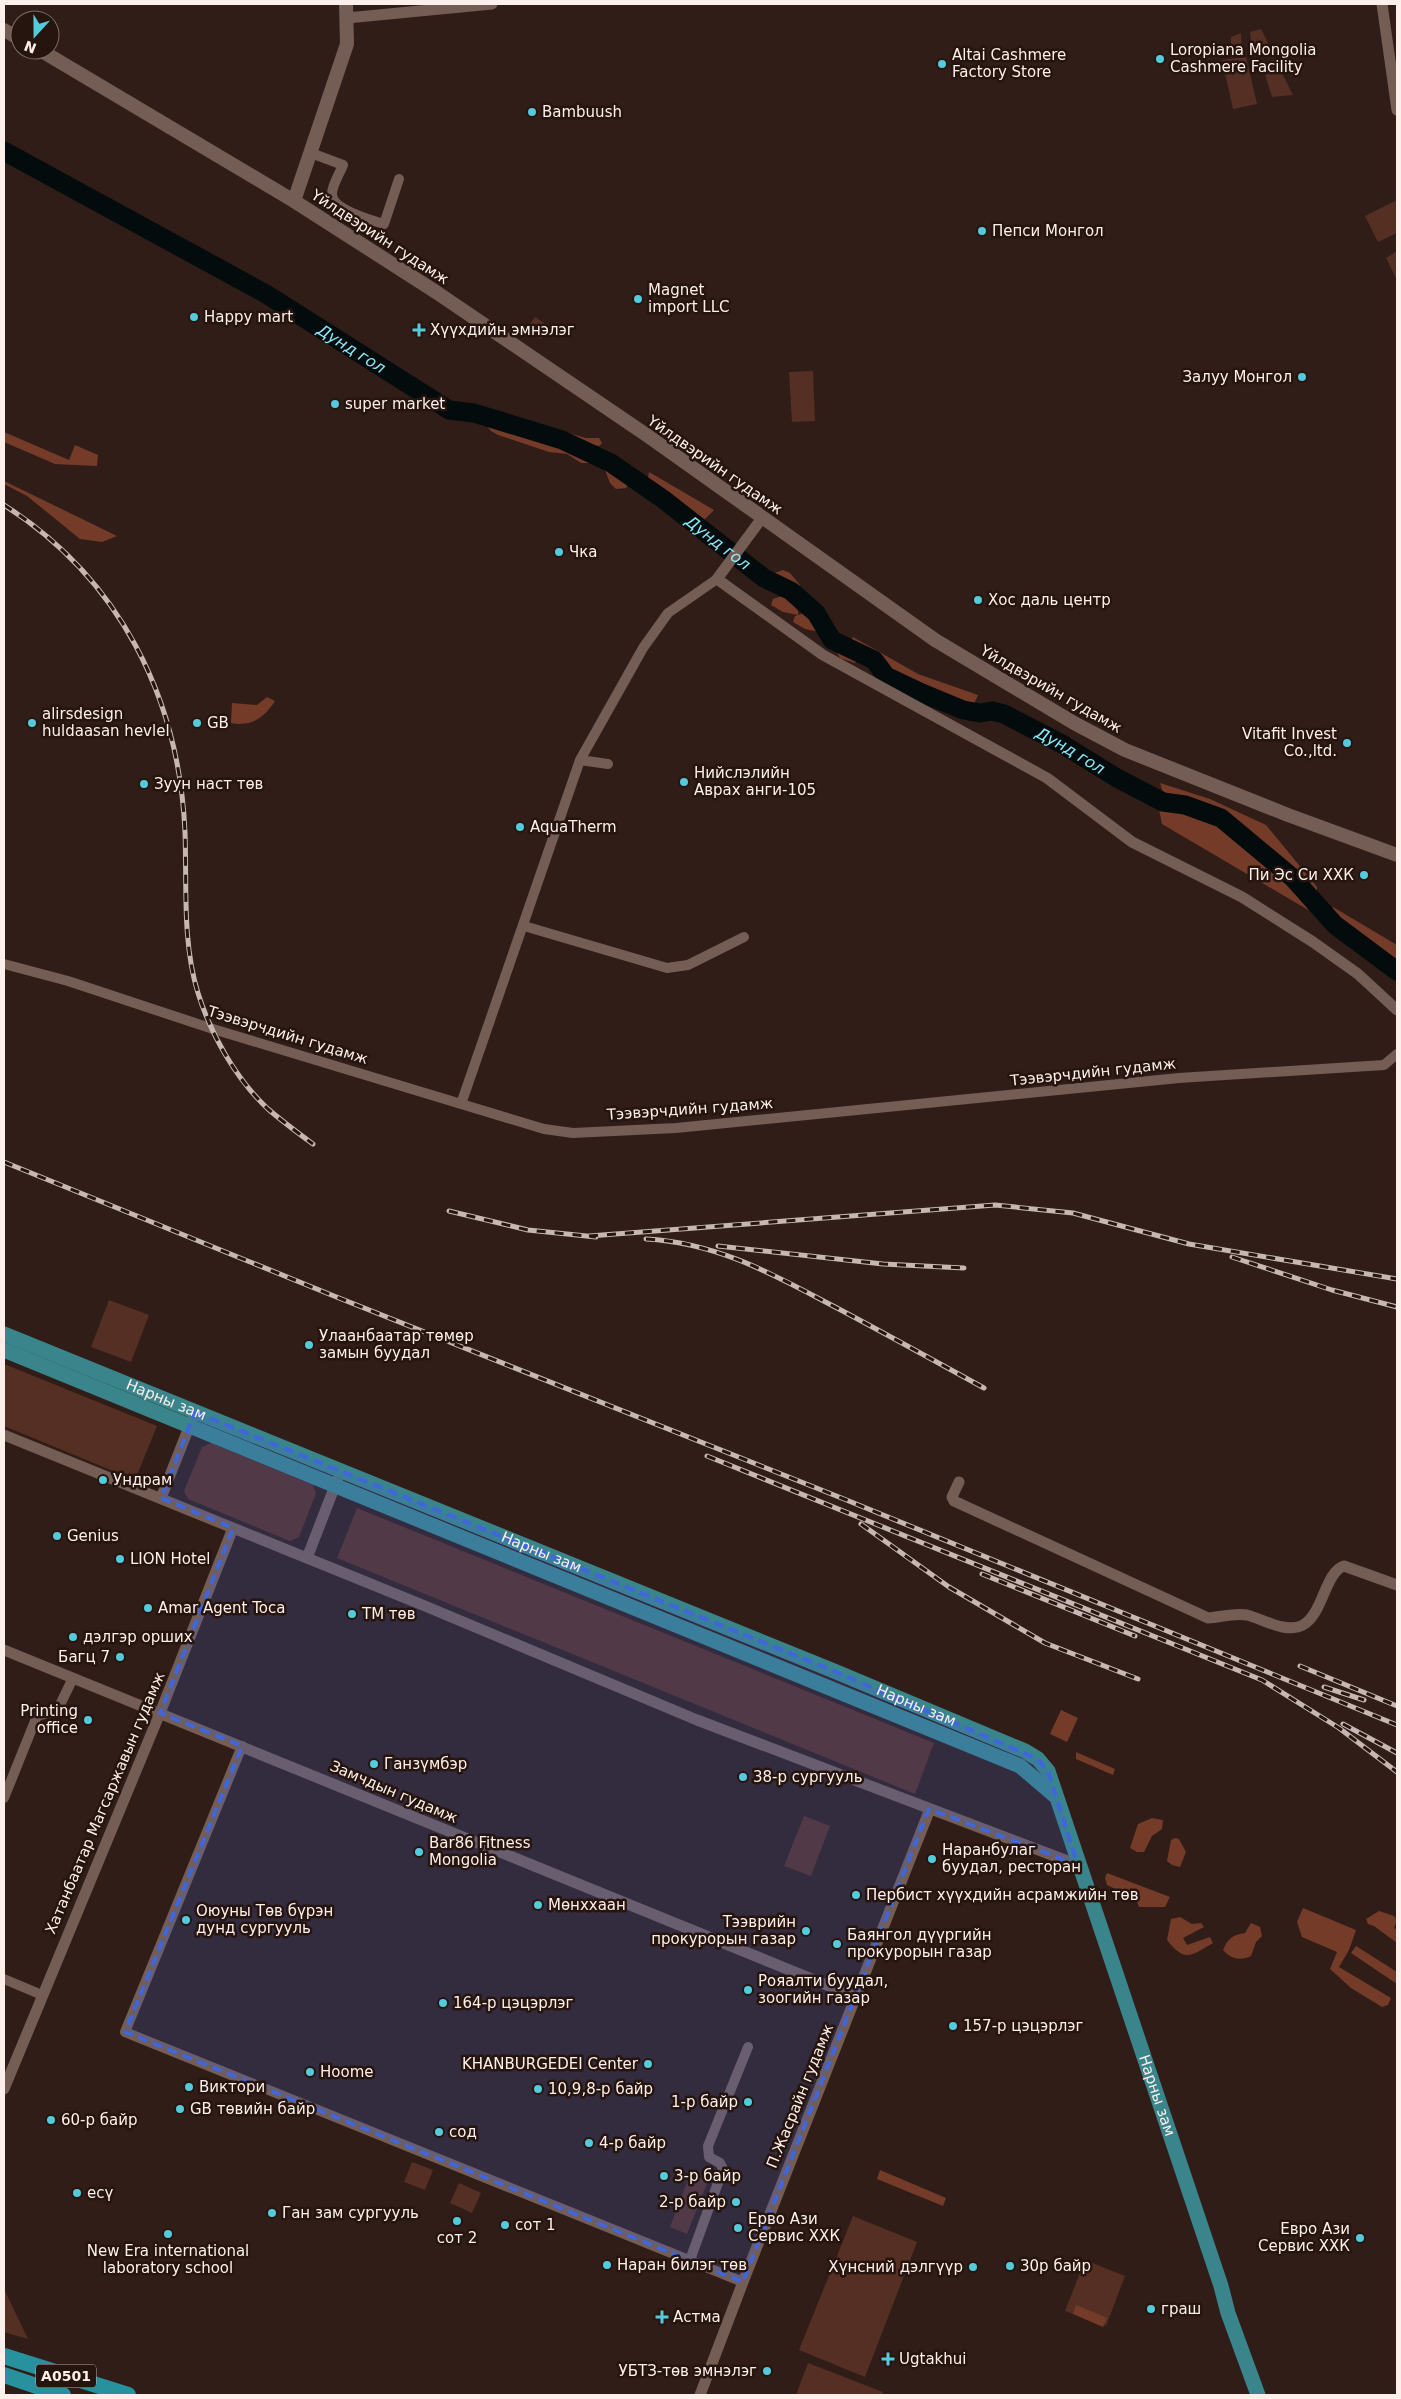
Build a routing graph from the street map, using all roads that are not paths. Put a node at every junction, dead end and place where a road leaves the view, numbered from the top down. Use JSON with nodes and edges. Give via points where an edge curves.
{"nodes":[{"id":1,"x":346,"y":4,"type":"edge"},
{"id":2,"x":492,"y":4,"type":"edge"},
{"id":3,"x":1382,"y":4,"type":"edge"},
{"id":4,"x":347,"y":18,"type":"junction"},
{"id":5,"x":57,"y":60,"type":"edge"},
{"id":6,"x":1397,"y":110,"type":"edge"},
{"id":7,"x":311,"y":153,"type":"junction"},
{"id":8,"x":399,"y":179,"type":"dead end"},
{"id":9,"x":294,"y":201,"type":"junction"},
{"id":10,"x":758,"y":523,"type":"junction"},
{"id":11,"x":720,"y":575,"type":"junction"},
{"id":12,"x":580,"y":760,"type":"junction"},
{"id":13,"x":608,"y":764,"type":"dead end"},
{"id":14,"x":1397,"y":855,"type":"edge"},
{"id":15,"x":524,"y":926,"type":"junction"},
{"id":16,"x":744,"y":937,"type":"dead end"},
{"id":17,"x":4,"y":964,"type":"edge"},
{"id":18,"x":1397,"y":1010,"type":"edge"},
{"id":19,"x":1397,"y":1054,"type":"edge"},
{"id":20,"x":461,"y":1104,"type":"junction"},
{"id":21,"x":4,"y":1334,"type":"edge"},
{"id":22,"x":4,"y":1350,"type":"edge"},
{"id":23,"x":192,"y":1419,"type":"junction"},
{"id":24,"x":4,"y":1436,"type":"edge"},
{"id":25,"x":338,"y":1478,"type":"junction"},
{"id":26,"x":959,"y":1482,"type":"dead end"},
{"id":27,"x":161,"y":1498,"type":"junction"},
{"id":28,"x":233,"y":1528,"type":"junction"},
{"id":29,"x":307,"y":1558,"type":"junction"},
{"id":30,"x":1397,"y":1586,"type":"edge"},
{"id":31,"x":4,"y":1650,"type":"edge"},
{"id":32,"x":73,"y":1678,"type":"junction"},
{"id":33,"x":160,"y":1713,"type":"junction"},
{"id":34,"x":242,"y":1746,"type":"junction"},
{"id":35,"x":4,"y":1798,"type":"edge"},
{"id":36,"x":930,"y":1809,"type":"junction"},
{"id":37,"x":1078,"y":1865,"type":"junction"},
{"id":38,"x":4,"y":1979,"type":"edge"},
{"id":39,"x":42,"y":1995,"type":"junction"},
{"id":40,"x":856,"y":1997,"type":"junction"},
{"id":41,"x":748,"y":2047,"type":"dead end"},
{"id":42,"x":4,"y":2089,"type":"edge"},
{"id":43,"x":690,"y":2260,"type":"junction"},
{"id":44,"x":743,"y":2282,"type":"junction"},
{"id":45,"x":4,"y":2356,"type":"edge"},
{"id":46,"x":4,"y":2375,"type":"edge"},
{"id":47,"x":63,"y":2395,"type":"edge"},
{"id":48,"x":128,"y":2395,"type":"edge"},
{"id":49,"x":700,"y":2395,"type":"edge"},
{"id":50,"x":1258,"y":2395,"type":"edge"}],
"edges":[{"from":1,"to":4,"type":"main road"},
{"from":2,"to":4,"type":"street"},
{"from":3,"to":6,"type":"street"},
{"from":4,"to":7,"type":"main road","via":[[347,44]]},
{"from":5,"to":9,"type":"main road","name":"Yйлдвэрийн гудамж"},
{"from":7,"to":8,"type":"street","via":[[343,165],[332,194],[334,202],[345,210],[384,224]]},
{"from":7,"to":9,"type":"main road"},
{"from":9,"to":10,"type":"main road","name":"Yйлдвэрийн гудамж","via":[[488,327]]},
{"from":10,"to":11,"type":"street"},
{"from":10,"to":14,"type":"main road","name":"Yйлдвэрийн гудамж","via":[[935,640],[1125,750]]},
{"from":11,"to":12,"type":"street","via":[[668,613],[644,648]]},
{"from":11,"to":18,"type":"street","via":[[822,655],[1047,778],[1132,842],[1242,897],[1358,974]]},
{"from":12,"to":13,"type":"street"},
{"from":12,"to":15,"type":"street"},
{"from":15,"to":16,"type":"street","via":[[667,968],[688,965]]},
{"from":15,"to":20,"type":"street"},
{"from":17,"to":20,"type":"street","name":"Тээвэрчдийн гудамж"},
{"from":19,"to":20,"type":"street","name":"Тээвэрчдийн гудамж","via":[[1384,1065],[1179,1078],[676,1128],[565,1133]]},
{"from":21,"to":23,"type":"main road","name":"Нарны зам"},
{"from":22,"to":23,"type":"main road","name":"Нарны зам"},
{"from":23,"to":25,"type":"main road","name":"Нарны зам"},
{"from":23,"to":27,"type":"street"},
{"from":24,"to":27,"type":"street"},
{"from":25,"to":29,"type":"street"},
{"from":25,"to":37,"type":"main road","name":"Нарны зам","via":[[834,1671],[1025,1751],[1048,1771]]},
{"from":26,"to":30,"type":"street","via":[[952,1497],[954,1501],[1208,1618],[1234,1613],[1290,1628],[1303,1625],[1315,1613],[1336,1571],[1344,1566]]},
{"from":27,"to":28,"type":"street"},
{"from":28,"to":29,"type":"street"},
{"from":28,"to":33,"type":"street","name":"Хатанбаатар Магсаржавын гудамж"},
{"from":29,"to":36,"type":"street","via":[[697,1720]]},
{"from":31,"to":32,"type":"street","name":"Замчдын гудамж"},
{"from":32,"to":33,"type":"street","name":"Замчдын гудамж"},
{"from":32,"to":35,"type":"street","via":[[57,1711],[37,1716]]},
{"from":33,"to":34,"type":"street","name":"Замчдын гудамж"},
{"from":33,"to":39,"type":"street","name":"Хатанбаатар Магсаржавын гудамж"},
{"from":34,"to":40,"type":"street","name":"Замчдын гудамж"},
{"from":34,"to":43,"type":"street","via":[[125,2032]]},
{"from":36,"to":37,"type":"street"},
{"from":36,"to":40,"type":"street","name":"П.Жасрайн гудамж"},
{"from":37,"to":50,"type":"main road","name":"Нарны зам"},
{"from":38,"to":39,"type":"street"},
{"from":39,"to":42,"type":"street","name":"Хатанбаатар Магсаржавын гудамж"},
{"from":40,"to":44,"type":"street","name":"П.Жасрайн гудамж"},
{"from":41,"to":43,"type":"street","via":[[708,2146],[709,2157],[720,2163],[723,2169]]},
{"from":43,"to":44,"type":"street"},
{"from":44,"to":49,"type":"street","name":"П.Жасрайн гудамж"},
{"from":45,"to":48,"type":"highway","number":"A0501"},
{"from":46,"to":47,"type":"highway","number":"A0501"}]}
